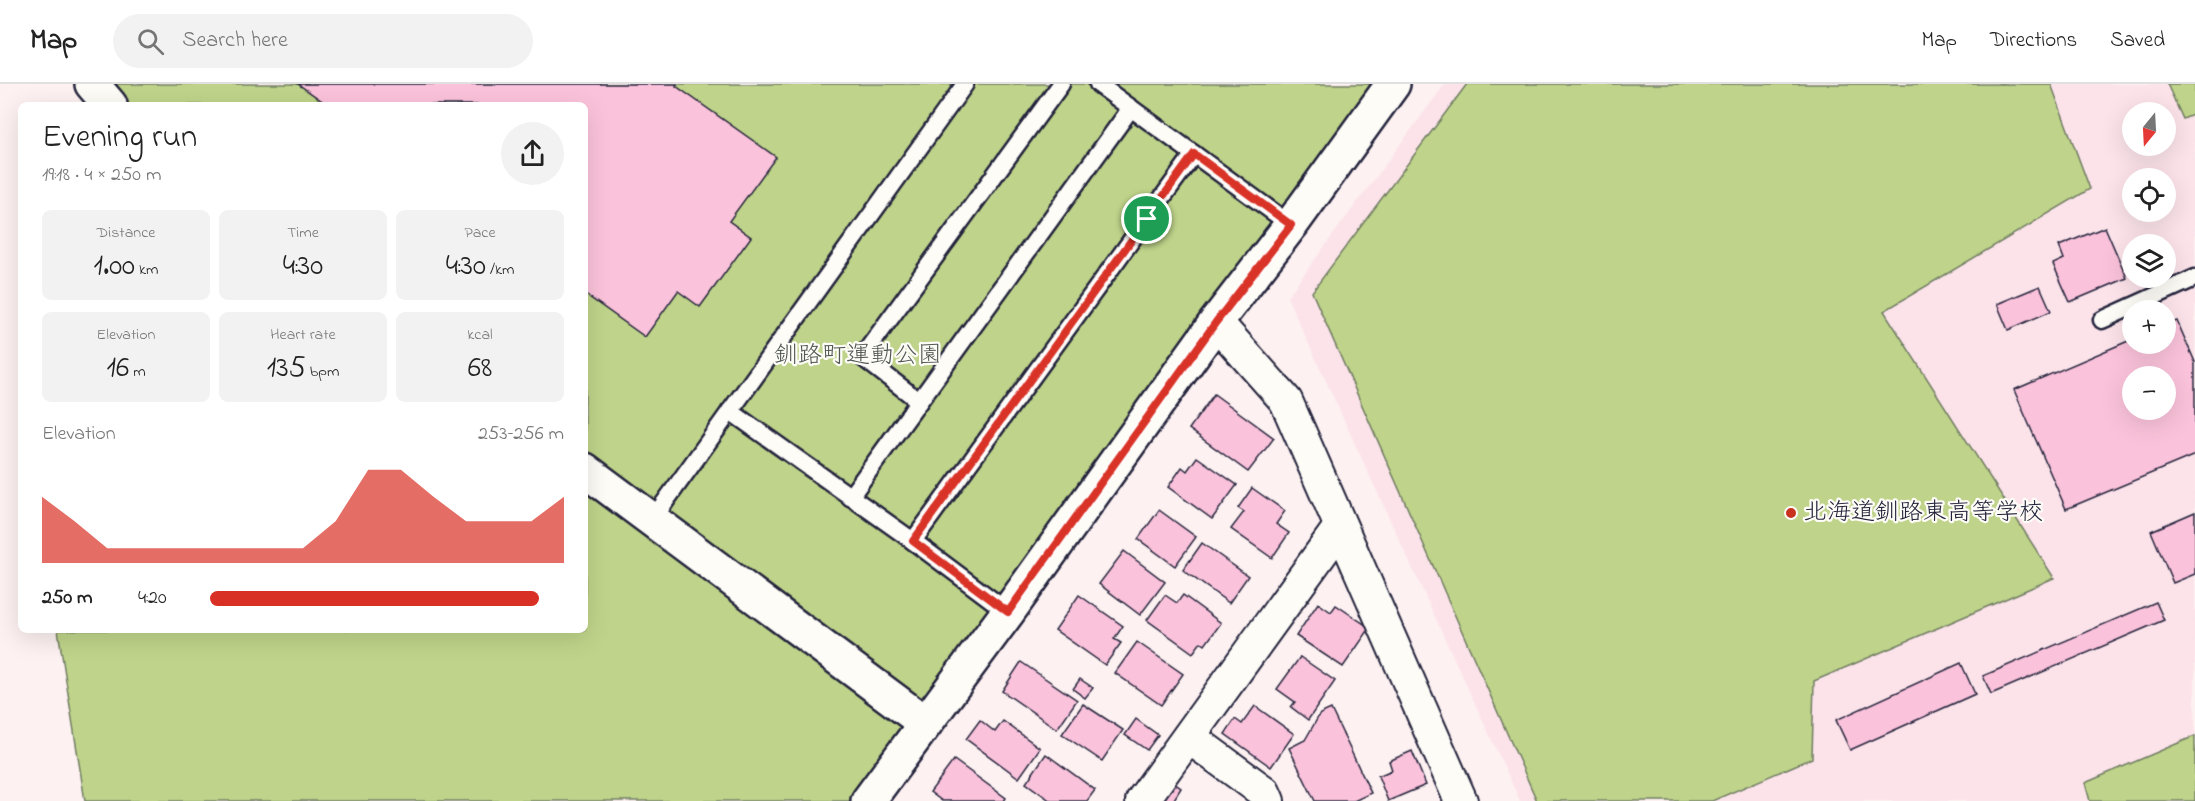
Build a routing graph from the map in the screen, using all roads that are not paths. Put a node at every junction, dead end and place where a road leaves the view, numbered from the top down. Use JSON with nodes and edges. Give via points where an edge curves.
{"nodes":[{"id":1,"x":92,"y":84,"type":"edge"},
{"id":2,"x":964,"y":84,"type":"edge"},
{"id":3,"x":1061,"y":84,"type":"edge"},
{"id":4,"x":1098,"y":84,"type":"edge"},
{"id":5,"x":1393,"y":84,"type":"edge"},
{"id":6,"x":107,"y":102,"type":"edge"},
{"id":7,"x":1131,"y":108,"type":"junction"},
{"id":8,"x":1194,"y":154,"type":"junction"},
{"id":9,"x":1291,"y":225,"type":"junction"},
{"id":10,"x":2195,"y":278,"type":"edge"},
{"id":11,"x":2102,"y":320,"type":"dead end"},
{"id":12,"x":1216,"y":322,"type":"junction"},
{"id":13,"x":919,"y":401,"type":"junction"},
{"id":14,"x":730,"y":411,"type":"junction"},
{"id":15,"x":588,"y":473,"type":"edge"},
{"id":16,"x":850,"y":496,"type":"junction"},
{"id":17,"x":652,"y":520,"type":"junction"},
{"id":18,"x":1340,"y":527,"type":"junction"},
{"id":19,"x":913,"y":541,"type":"junction"},
{"id":20,"x":1008,"y":612,"type":"junction"},
{"id":21,"x":925,"y":723,"type":"junction"},
{"id":22,"x":1189,"y":737,"type":"junction"},
{"id":23,"x":868,"y":801,"type":"edge"},
{"id":24,"x":1142,"y":801,"type":"edge"},
{"id":25,"x":1268,"y":801,"type":"edge"},
{"id":26,"x":1461,"y":801,"type":"edge"}],
"edges":[{"from":1,"to":6,"type":"street"},
{"from":2,"to":14,"type":"lane"},
{"from":3,"to":13,"type":"lane","via":[[862,357]]},
{"from":4,"to":7,"type":"lane"},
{"from":5,"to":9,"type":"street"},
{"from":7,"to":8,"type":"lane"},
{"from":7,"to":13,"type":"lane"},
{"from":8,"to":9,"type":"lane"},
{"from":8,"to":19,"type":"lane"},
{"from":9,"to":12,"type":"street"},
{"from":10,"to":11,"type":"lane"},
{"from":12,"to":18,"type":"street","via":[[1286,401]]},
{"from":12,"to":20,"type":"street"},
{"from":13,"to":16,"type":"lane"},
{"from":14,"to":16,"type":"lane"},
{"from":14,"to":17,"type":"lane"},
{"from":15,"to":17,"type":"street"},
{"from":16,"to":19,"type":"lane"},
{"from":17,"to":21,"type":"street"},
{"from":18,"to":22,"type":"street"},
{"from":18,"to":26,"type":"street"},
{"from":19,"to":20,"type":"lane"},
{"from":20,"to":21,"type":"street"},
{"from":21,"to":23,"type":"street"},
{"from":22,"to":24,"type":"street"},
{"from":22,"to":25,"type":"street","via":[[1264,792]]}]}
